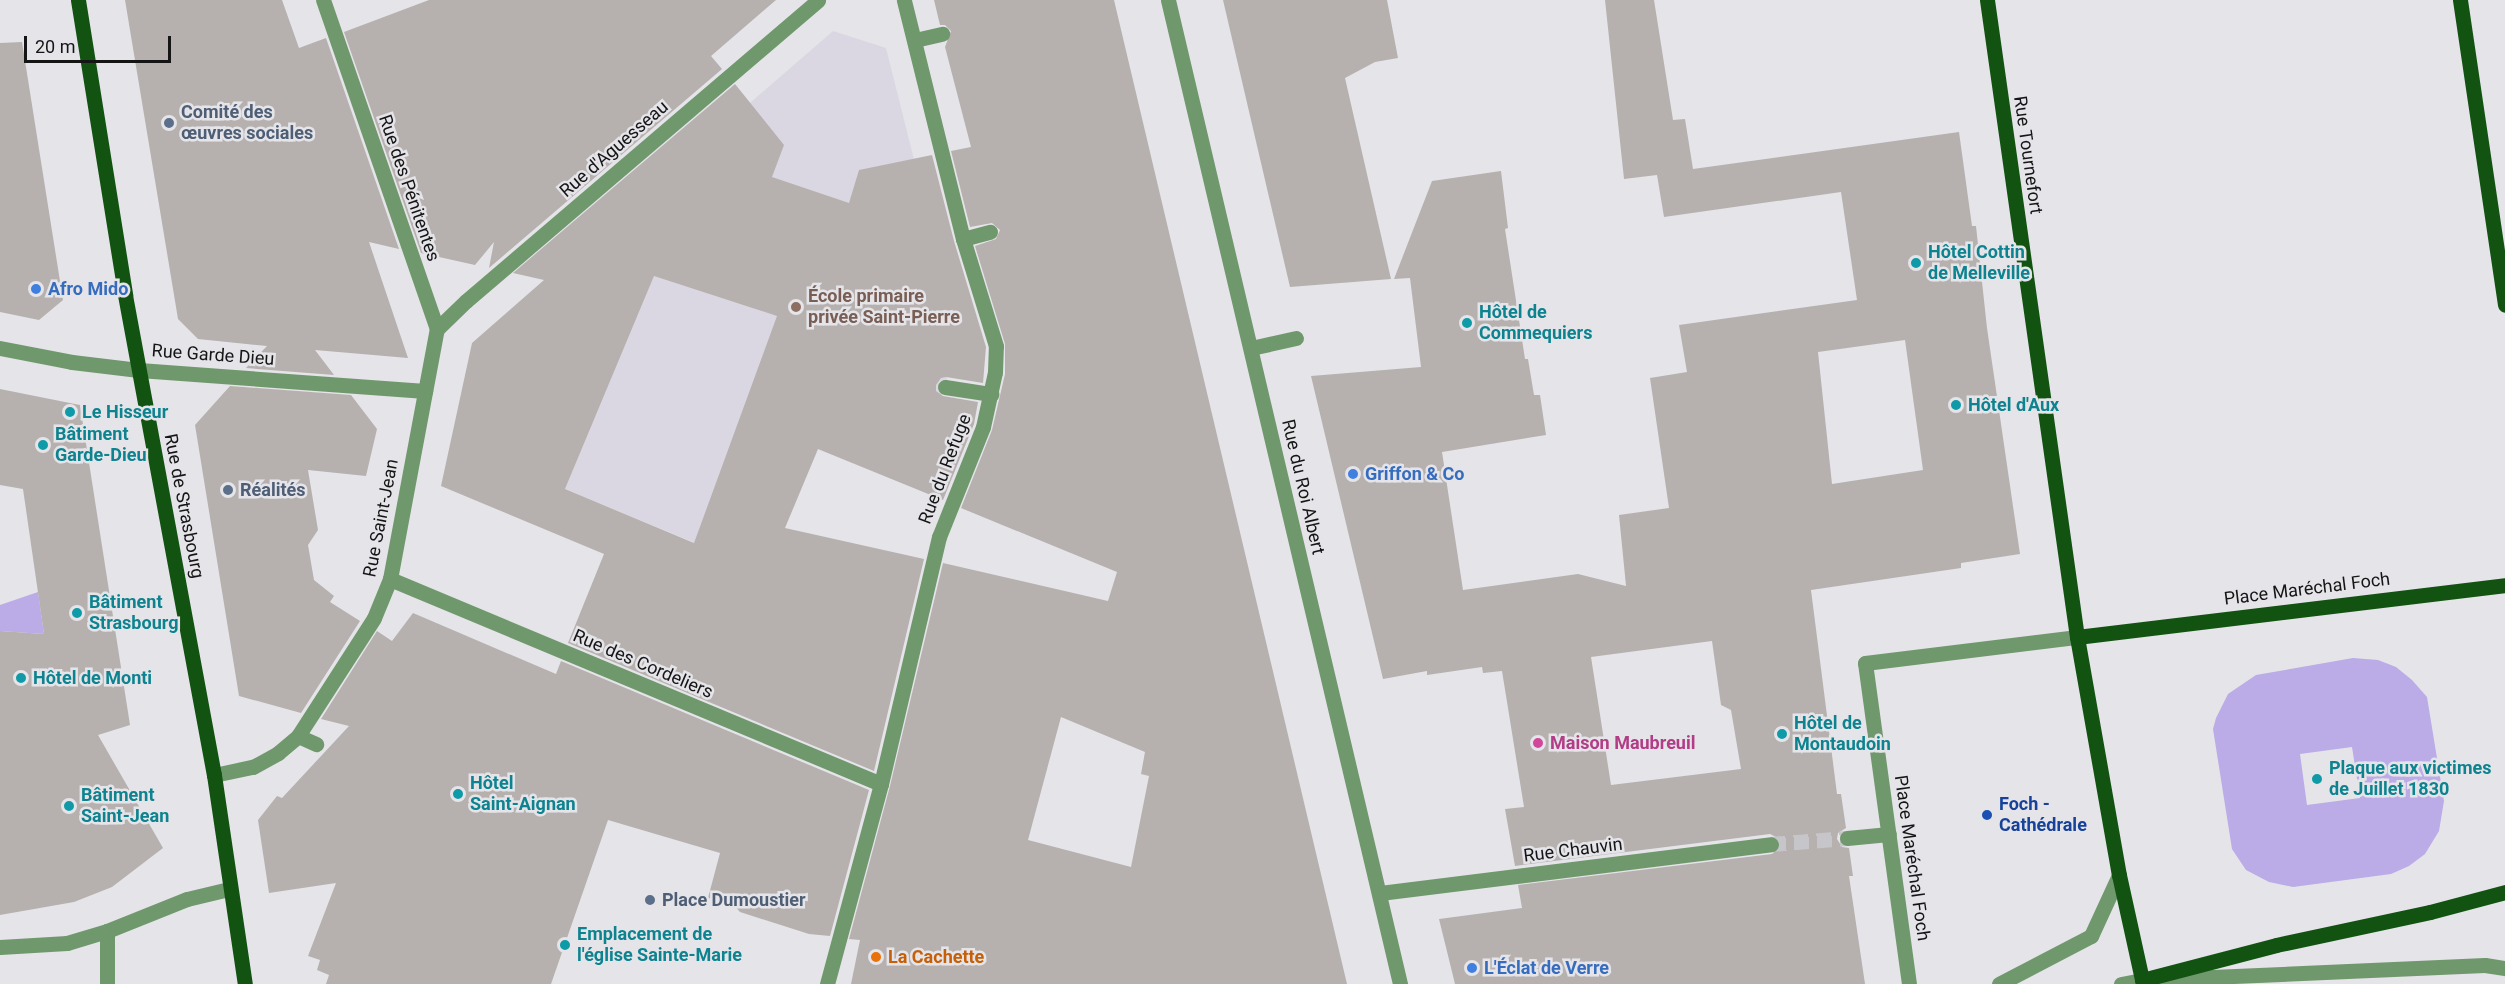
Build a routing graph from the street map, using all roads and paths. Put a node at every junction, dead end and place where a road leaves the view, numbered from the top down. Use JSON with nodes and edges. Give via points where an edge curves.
{"nodes":[{"id":1,"x":78,"y":0,"type":"edge"},
{"id":2,"x":323,"y":0,"type":"edge"},
{"id":3,"x":818,"y":0,"type":"edge"},
{"id":4,"x":904,"y":0,"type":"edge"},
{"id":5,"x":1168,"y":0,"type":"edge"},
{"id":6,"x":1987,"y":0,"type":"edge"},
{"id":7,"x":2460,"y":0,"type":"edge"},
{"id":8,"x":942,"y":34,"type":"dead end"},
{"id":9,"x":915,"y":40,"type":"junction"},
{"id":10,"x":990,"y":232,"type":"dead end"},
{"id":11,"x":963,"y":239,"type":"junction"},
{"id":12,"x":2505,"y":305,"type":"edge"},
{"id":13,"x":437,"y":329,"type":"junction"},
{"id":14,"x":1296,"y":339,"type":"dead end"},
{"id":15,"x":0,"y":348,"type":"edge"},
{"id":16,"x":1251,"y":348,"type":"junction"},
{"id":17,"x":139,"y":370,"type":"junction"},
{"id":18,"x":945,"y":387,"type":"dead end"},
{"id":19,"x":425,"y":391,"type":"junction"},
{"id":20,"x":991,"y":394,"type":"junction"},
{"id":21,"x":390,"y":579,"type":"junction"},
{"id":22,"x":2505,"y":585,"type":"edge"},
{"id":23,"x":2077,"y":637,"type":"junction"},
{"id":24,"x":298,"y":736,"type":"junction"},
{"id":25,"x":316,"y":744,"type":"dead end"},
{"id":26,"x":214,"y":775,"type":"junction"},
{"id":27,"x":881,"y":784,"type":"junction"},
{"id":28,"x":1889,"y":834,"type":"junction"},
{"id":29,"x":1847,"y":838,"type":"tunnel mouth"},
{"id":30,"x":1771,"y":844,"type":"tunnel mouth"},
{"id":31,"x":2119,"y":875,"type":"junction"},
{"id":32,"x":229,"y":889,"type":"junction"},
{"id":33,"x":2505,"y":892,"type":"edge"},
{"id":34,"x":1380,"y":893,"type":"junction"},
{"id":35,"x":107,"y":931,"type":"junction"},
{"id":36,"x":0,"y":947,"type":"edge"},
{"id":37,"x":2505,"y":968,"type":"edge"},
{"id":38,"x":2142,"y":980,"type":"junction"},
{"id":39,"x":107,"y":984,"type":"edge"},
{"id":40,"x":245,"y":984,"type":"edge"},
{"id":41,"x":827,"y":984,"type":"edge"},
{"id":42,"x":1400,"y":984,"type":"edge"},
{"id":43,"x":1910,"y":984,"type":"edge"},
{"id":44,"x":1999,"y":984,"type":"edge"},
{"id":45,"x":2121,"y":984,"type":"edge"}],
"edges":[{"from":1,"to":17,"type":"main road","name":"Rue de Strasbourg"},
{"from":2,"to":13,"type":"street","name":"Rue des Pénitentes"},
{"from":3,"to":13,"type":"street","name":"Rue d'Aguesseau"},
{"from":4,"to":9,"type":"street","name":"Rue du Refuge"},
{"from":5,"to":16,"type":"street","name":"Rue du Roi Albert"},
{"from":6,"to":23,"type":"main road","name":"Rue Tournefort"},
{"from":7,"to":12,"type":"main road"},
{"from":8,"to":9,"type":"street"},
{"from":9,"to":11,"type":"street","name":"Rue du Refuge"},
{"from":10,"to":11,"type":"street"},
{"from":11,"to":20,"type":"street","name":"Rue du Refuge","via":[[996,346]]},
{"from":13,"to":19,"type":"street"},
{"from":14,"to":16,"type":"street"},
{"from":15,"to":17,"type":"street","name":"Rue Garde Dieu"},
{"from":16,"to":34,"type":"street","name":"Rue du Roi Albert"},
{"from":17,"to":19,"type":"street","name":"Rue Garde Dieu"},
{"from":17,"to":26,"type":"main road","name":"Rue de Strasbourg"},
{"from":18,"to":20,"type":"street"},
{"from":19,"to":21,"type":"street","name":"Rue Saint-Jean"},
{"from":20,"to":27,"type":"street","name":"Rue du Refuge","via":[[983,427],[939,537]]},
{"from":21,"to":24,"type":"street","name":"Rue Saint-Jean","via":[[374,618]]},
{"from":21,"to":27,"type":"street","name":"Rue des Cordeliers"},
{"from":22,"to":23,"type":"main road","name":"Place Maréchal Foch"},
{"from":23,"to":28,"type":"street","name":"Place Maréchal Foch","via":[[1865,663]]},
{"from":23,"to":31,"type":"main road"},
{"from":24,"to":25,"type":"street"},
{"from":24,"to":26,"type":"street","name":"Rue Saint-Jean","via":[[253,767]]},
{"from":26,"to":32,"type":"main road","name":"Rue de Strasbourg"},
{"from":27,"to":41,"type":"street","name":"Rue du Refuge"},
{"from":28,"to":29,"type":"street"},
{"from":28,"to":43,"type":"street","name":"Place Maréchal Foch"},
{"from":30,"to":34,"type":"street","name":"Rue Chauvin"},
{"from":31,"to":38,"type":"main road"},
{"from":31,"to":44,"type":"street","via":[[2091,936]]},
{"from":32,"to":35,"type":"street","via":[[187,899]]},
{"from":32,"to":40,"type":"main road","name":"Rue de Strasbourg"},
{"from":33,"to":38,"type":"main road"},
{"from":34,"to":42,"type":"street","name":"Rue du Roi Albert"},
{"from":35,"to":36,"type":"street","via":[[67,943]]},
{"from":35,"to":39,"type":"street"},
{"from":37,"to":38,"type":"street","via":[[2485,965]]},
{"from":38,"to":45,"type":"street"}]}
